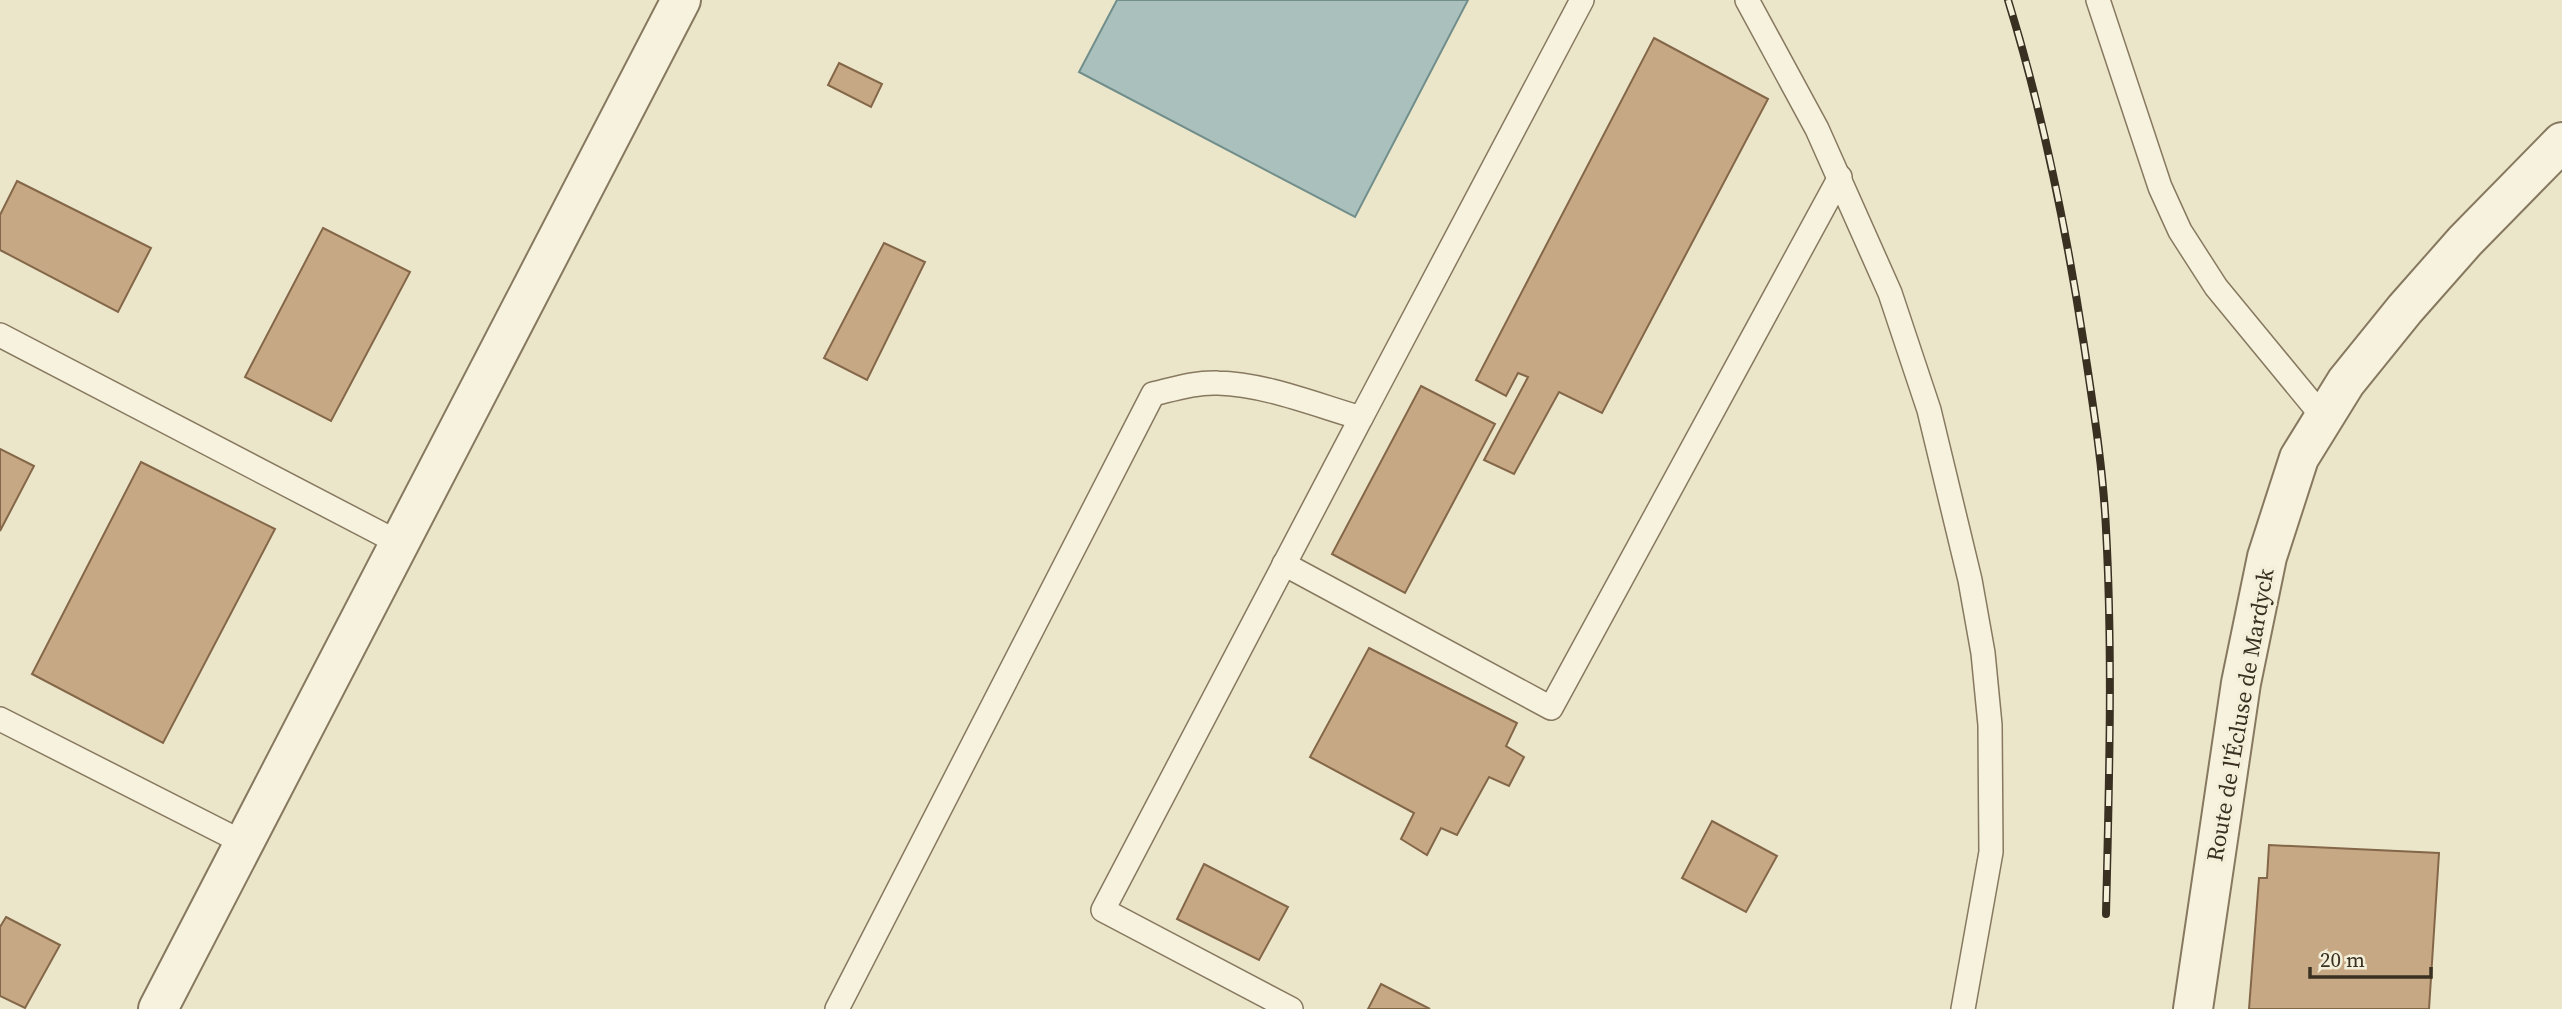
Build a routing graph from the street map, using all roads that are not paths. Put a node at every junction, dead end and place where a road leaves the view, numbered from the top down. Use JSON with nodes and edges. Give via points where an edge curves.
{"nodes":[{"id":1,"x":681,"y":0,"type":"edge"},
{"id":2,"x":1582,"y":0,"type":"edge"},
{"id":3,"x":1747,"y":0,"type":"edge"},
{"id":4,"x":2098,"y":0,"type":"edge"},
{"id":5,"x":2562,"y":142,"type":"edge"},
{"id":6,"x":1840,"y":177,"type":"junction"},
{"id":7,"x":0,"y":335,"type":"edge"},
{"id":8,"x":2323,"y":417,"type":"junction"},
{"id":9,"x":1361,"y":418,"type":"junction"},
{"id":10,"x":400,"y":543,"type":"junction"},
{"id":11,"x":1284,"y":564,"type":"junction"},
{"id":12,"x":0,"y":719,"type":"edge"},
{"id":13,"x":244,"y":843,"type":"junction"},
{"id":14,"x":158,"y":1009,"type":"edge"},
{"id":15,"x":837,"y":1009,"type":"edge"},
{"id":16,"x":1291,"y":1009,"type":"edge"},
{"id":17,"x":1963,"y":1009,"type":"edge"},
{"id":18,"x":2193,"y":1009,"type":"edge"}],
"edges":[{"from":1,"to":10,"type":"street"},
{"from":2,"to":9,"type":"lane"},
{"from":3,"to":6,"type":"lane"},
{"from":4,"to":8,"type":"lane","via":[[2160,187],[2180,231],[2216,287]]},
{"from":5,"to":8,"type":"street","name":"Route de l'Écluse de Mardyck","via":[[2425,285]]},
{"from":6,"to":11,"type":"lane","via":[[1551,708]]},
{"from":6,"to":17,"type":"lane","via":[[1890,293],[1929,410],[1968,569],[1983,653],[1990,725],[1991,852]]},
{"from":7,"to":10,"type":"lane"},
{"from":8,"to":18,"type":"street","name":"Route de l'Écluse de Mardyck","via":[[2300,458],[2267,557],[2241,683]]},
{"from":9,"to":11,"type":"lane"},
{"from":9,"to":15,"type":"lane","via":[[1256,388],[1218,383],[1153,394]]},
{"from":10,"to":13,"type":"street"},
{"from":11,"to":16,"type":"lane","via":[[1103,911]]},
{"from":12,"to":13,"type":"lane"},
{"from":13,"to":14,"type":"street"}]}
